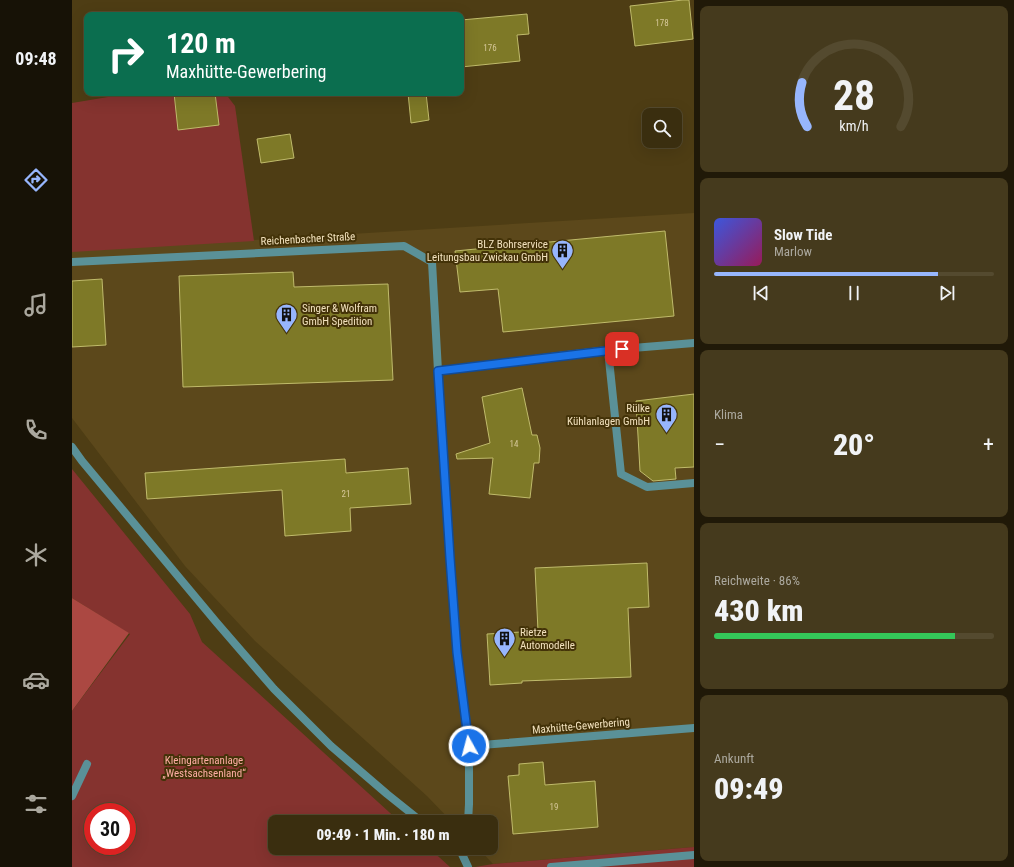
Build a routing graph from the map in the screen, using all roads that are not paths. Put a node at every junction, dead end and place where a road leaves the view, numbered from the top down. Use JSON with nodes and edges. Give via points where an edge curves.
{"nodes":[{"id":1,"x":72,"y":262,"type":"edge"},
{"id":2,"x":694,"y":343,"type":"edge"},
{"id":3,"x":608,"y":350,"type":"junction"},
{"id":4,"x":438,"y":371,"type":"junction"},
{"id":5,"x":72,"y":447,"type":"edge"},
{"id":6,"x":694,"y":483,"type":"edge"},
{"id":7,"x":694,"y":728,"type":"edge"},
{"id":8,"x":469,"y":746,"type":"junction"},
{"id":9,"x":87,"y":764,"type":"dead end"},
{"id":10,"x":72,"y":796,"type":"edge"},
{"id":11,"x":413,"y":815,"type":"edge"},
{"id":12,"x":468,"y":815,"type":"edge"},
{"id":13,"x":463,"y":855,"type":"edge"},
{"id":14,"x":694,"y":855,"type":"edge"},
{"id":15,"x":468,"y":867,"type":"edge"},
{"id":16,"x":551,"y":867,"type":"edge"}],
"edges":[{"from":1,"to":4,"type":"street","name":"Reichenbacher Straße","via":[[404,246],[432,262]]},
{"from":2,"to":3,"type":"street"},
{"from":3,"to":4,"type":"street"},
{"from":3,"to":6,"type":"street","via":[[621,474],[647,487]]},
{"from":4,"to":8,"type":"street","via":[[456,644]]},
{"from":5,"to":11,"type":"street","via":[[274,689],[332,746]]},
{"from":7,"to":8,"type":"street","name":"Maxhütte-Gewerbering"},
{"from":8,"to":12,"type":"street"},
{"from":9,"to":10,"type":"street"},
{"from":13,"to":15,"type":"street"},
{"from":14,"to":16,"type":"street"}]}
